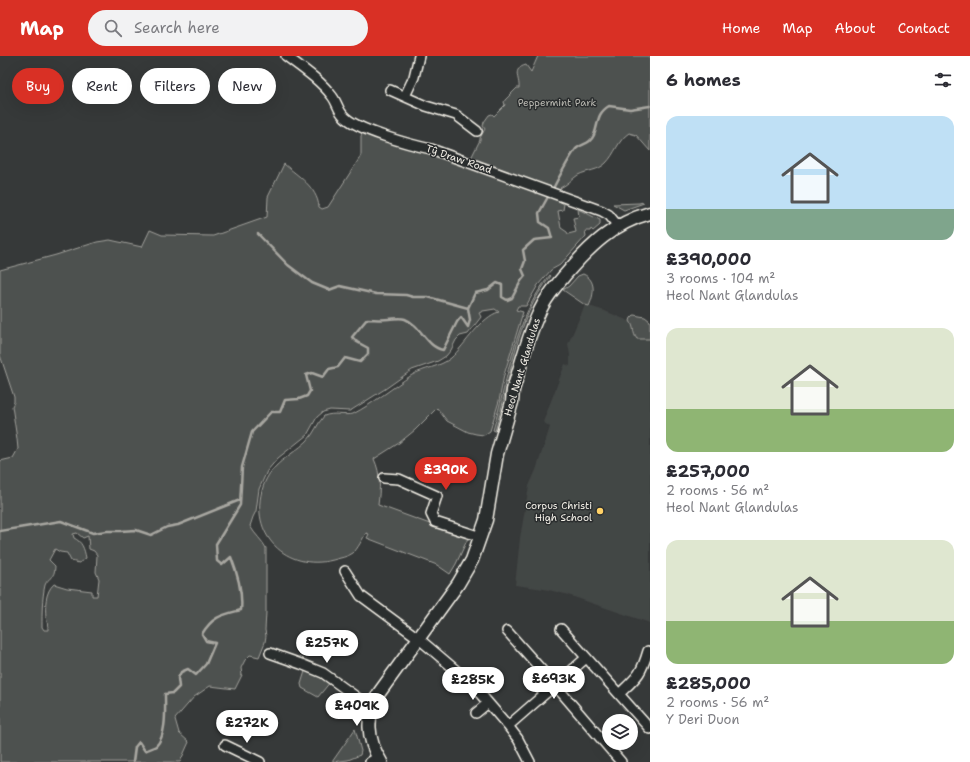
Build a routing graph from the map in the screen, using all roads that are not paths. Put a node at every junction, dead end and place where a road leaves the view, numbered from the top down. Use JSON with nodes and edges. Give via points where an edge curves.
{"nodes":[{"id":1,"x":286,"y":56,"type":"edge"},
{"id":2,"x":419,"y":56,"type":"edge"},
{"id":3,"x":390,"y":90,"type":"dead end"},
{"id":4,"x":405,"y":96,"type":"junction"},
{"id":5,"x":477,"y":131,"type":"dead end"},
{"id":6,"x":650,"y":213,"type":"edge"},
{"id":7,"x":618,"y":226,"type":"junction"},
{"id":8,"x":384,"y":478,"type":"dead end"},
{"id":9,"x":481,"y":537,"type":"junction"},
{"id":10,"x":345,"y":571,"type":"dead end"},
{"id":11,"x":561,"y":629,"type":"dead end"},
{"id":12,"x":507,"y":631,"type":"dead end"},
{"id":13,"x":418,"y":638,"type":"junction"},
{"id":14,"x":648,"y":651,"type":"dead end"},
{"id":15,"x":270,"y":653,"type":"dead end"},
{"id":16,"x":586,"y":658,"type":"junction"},
{"id":17,"x":555,"y":685,"type":"junction"},
{"id":18,"x":619,"y":694,"type":"junction"},
{"id":19,"x":488,"y":703,"type":"junction"},
{"id":20,"x":372,"y":706,"type":"junction"},
{"id":21,"x":476,"y":714,"type":"dead end"},
{"id":22,"x":508,"y":726,"type":"junction"},
{"id":23,"x":650,"y":730,"type":"edge"},
{"id":24,"x":224,"y":745,"type":"dead end"},
{"id":25,"x":376,"y":760,"type":"edge"},
{"id":26,"x":260,"y":762,"type":"edge"},
{"id":27,"x":530,"y":762,"type":"edge"},
{"id":28,"x":621,"y":762,"type":"edge"}],
"edges":[{"from":1,"to":7,"type":"street","name":"Tŷ Draw Road","via":[[310,73],[332,96],[343,116],[359,127],[431,149],[546,190],[606,213]]},
{"from":2,"to":4,"type":"street","via":[[414,77]]},
{"from":3,"to":4,"type":"street"},
{"from":4,"to":5,"type":"street","via":[[426,106],[456,115]]},
{"from":6,"to":7,"type":"street"},
{"from":7,"to":9,"type":"street","name":"Heol Nant Glandulas","via":[[596,241],[580,257],[547,297],[538,315],[513,390],[512,402],[499,443]]},
{"from":8,"to":9,"type":"street","via":[[399,479],[437,496],[431,514],[435,522]]},
{"from":9,"to":13,"type":"street","name":"Heol Nant Glandulas","via":[[462,578]]},
{"from":10,"to":13,"type":"street","via":[[361,596]]},
{"from":11,"to":16,"type":"street"},
{"from":12,"to":17,"type":"street"},
{"from":13,"to":19,"type":"street","via":[[463,676]]},
{"from":13,"to":20,"type":"street","name":"Heol Nant Glandulas"},
{"from":14,"to":18,"type":"street","via":[[643,669]]},
{"from":15,"to":20,"type":"street","via":[[322,673]]},
{"from":16,"to":17,"type":"street"},
{"from":16,"to":18,"type":"street"},
{"from":17,"to":22,"type":"street"},
{"from":17,"to":28,"type":"street"},
{"from":18,"to":23,"type":"street"},
{"from":19,"to":21,"type":"street"},
{"from":19,"to":22,"type":"street"},
{"from":20,"to":25,"type":"street","name":"Heol Nant Glandulas","via":[[369,731]]},
{"from":22,"to":27,"type":"street"},
{"from":24,"to":26,"type":"street"}]}
